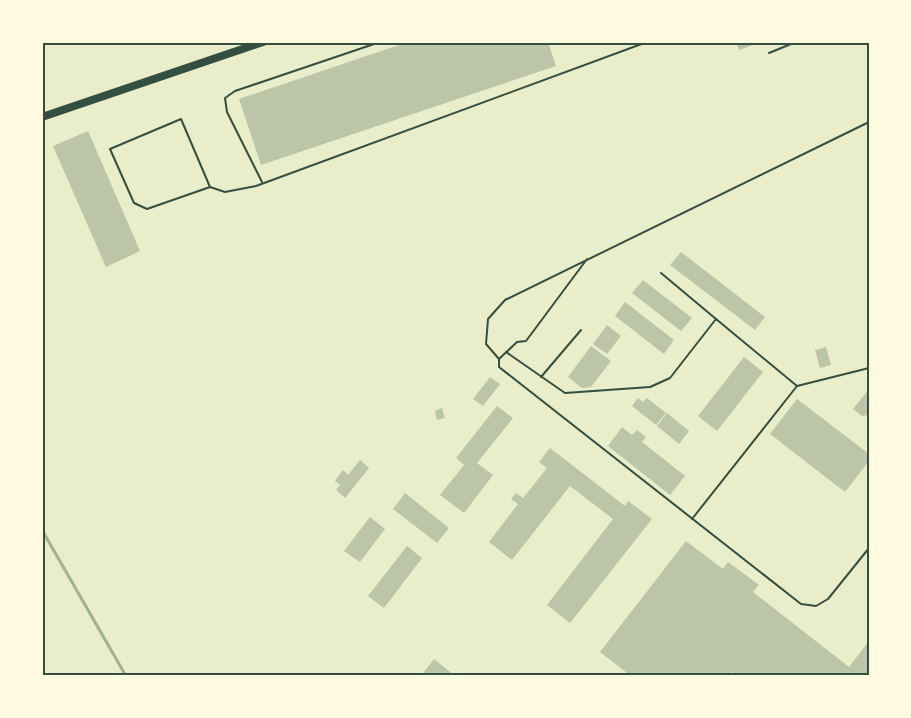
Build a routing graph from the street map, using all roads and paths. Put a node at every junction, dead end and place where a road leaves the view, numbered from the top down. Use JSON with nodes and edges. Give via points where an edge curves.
{"nodes":[{"id":1,"x":263,"y":42,"type":"edge"},
{"id":2,"x":380,"y":42,"type":"edge"},
{"id":3,"x":647,"y":42,"type":"edge"},
{"id":4,"x":796,"y":42,"type":"edge"},
{"id":5,"x":769,"y":53,"type":"dead end"},
{"id":6,"x":42,"y":117,"type":"edge"},
{"id":7,"x":869,"y":122,"type":"edge"},
{"id":8,"x":263,"y":183,"type":"junction"},
{"id":9,"x":210,"y":187,"type":"junction"},
{"id":10,"x":587,"y":260,"type":"junction"},
{"id":11,"x":661,"y":273,"type":"dead end"},
{"id":12,"x":716,"y":319,"type":"junction"},
{"id":13,"x":581,"y":330,"type":"dead end"},
{"id":14,"x":506,"y":352,"type":"junction"},
{"id":15,"x":499,"y":359,"type":"junction"},
{"id":16,"x":869,"y":368,"type":"edge"},
{"id":17,"x":541,"y":376,"type":"junction"},
{"id":18,"x":797,"y":386,"type":"junction"},
{"id":19,"x":692,"y":519,"type":"junction"},
{"id":20,"x":869,"y":548,"type":"edge"}],
"edges":[{"from":1,"to":6,"type":"main road"},
{"from":2,"to":8,"type":"lane","via":[[235,91],[225,98],[227,112]]},
{"from":3,"to":8,"type":"lane"},
{"from":4,"to":5,"type":"lane"},
{"from":7,"to":10,"type":"lane"},
{"from":8,"to":9,"type":"lane","via":[[225,192]]},
{"from":9,"to":9,"type":"lane","via":[[147,209],[134,203],[110,149],[181,119]]},
{"from":10,"to":14,"type":"lane","via":[[526,341],[517,342]]},
{"from":10,"to":15,"type":"lane","via":[[505,300],[488,319],[486,344]]},
{"from":11,"to":12,"type":"lane"},
{"from":12,"to":17,"type":"lane","via":[[670,378],[650,387],[565,393]]},
{"from":12,"to":18,"type":"lane"},
{"from":13,"to":17,"type":"lane"},
{"from":14,"to":15,"type":"lane"},
{"from":14,"to":17,"type":"lane"},
{"from":15,"to":19,"type":"lane","via":[[499,367]]},
{"from":16,"to":18,"type":"lane"},
{"from":18,"to":19,"type":"lane"},
{"from":19,"to":20,"type":"lane","via":[[801,604],[816,606],[828,599]]}]}
